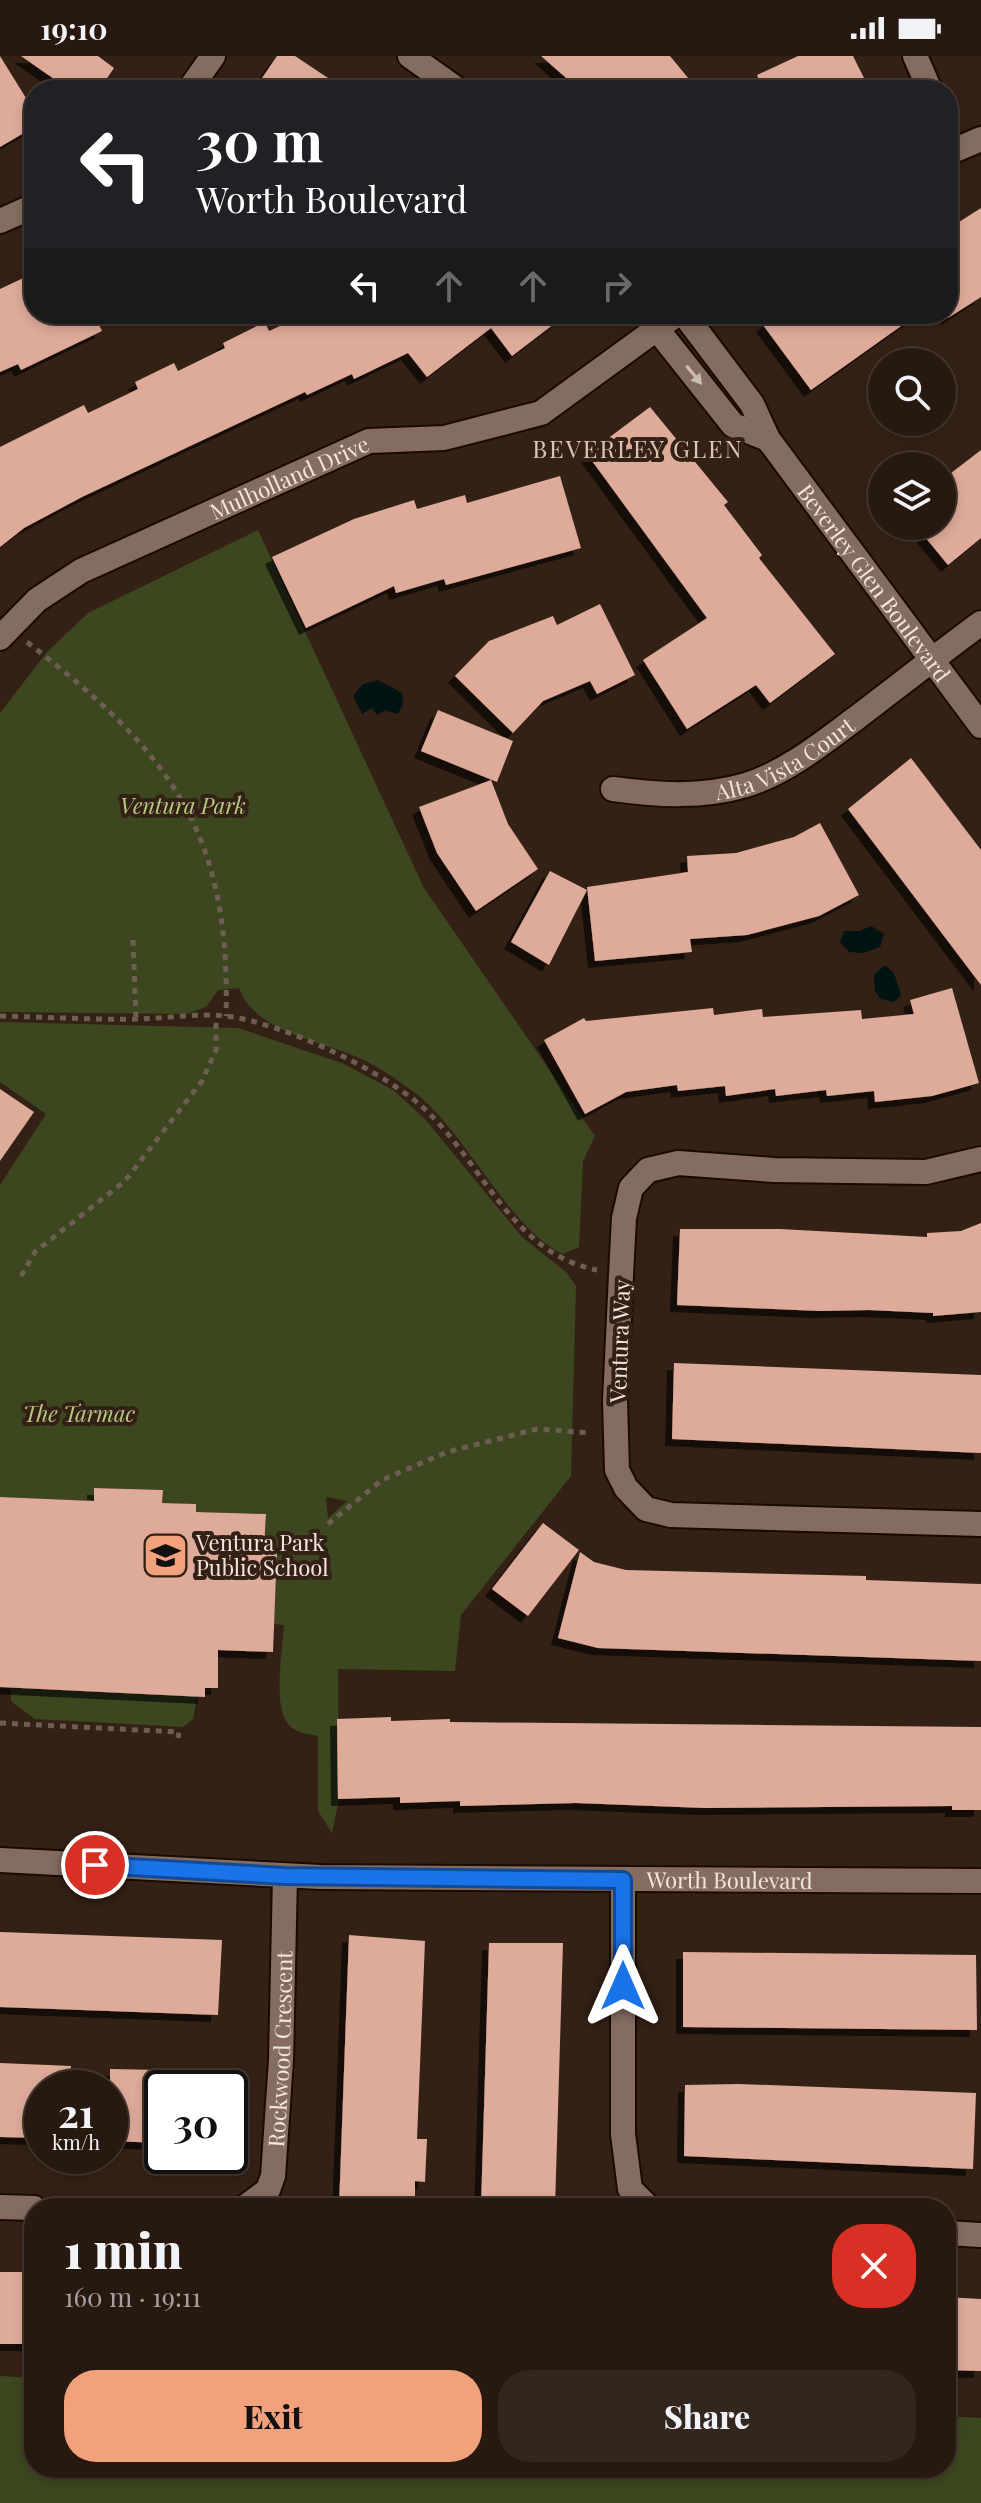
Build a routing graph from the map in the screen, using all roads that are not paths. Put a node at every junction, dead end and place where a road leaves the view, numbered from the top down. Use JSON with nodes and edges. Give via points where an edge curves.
{"nodes":[{"id":1,"x":213,"y":56,"type":"edge"},
{"id":2,"x":410,"y":56,"type":"edge"},
{"id":3,"x":915,"y":56,"type":"edge"},
{"id":4,"x":196,"y":80,"type":"edge"},
{"id":5,"x":444,"y":80,"type":"edge"},
{"id":6,"x":926,"y":80,"type":"edge"},
{"id":7,"x":981,"y":139,"type":"edge"},
{"id":8,"x":958,"y":143,"type":"edge"},
{"id":9,"x":24,"y":210,"type":"edge"},
{"id":10,"x":0,"y":221,"type":"edge"},
{"id":11,"x":647,"y":324,"type":"edge"},
{"id":12,"x":653,"y":324,"type":"edge"},
{"id":13,"x":692,"y":324,"type":"edge"},
{"id":14,"x":768,"y":439,"type":"junction"},
{"id":15,"x":981,"y":623,"type":"edge"},
{"id":16,"x":4,"y":633,"type":"edge"},
{"id":17,"x":932,"y":661,"type":"junction"},
{"id":18,"x":981,"y":726,"type":"edge"},
{"id":19,"x":613,"y":789,"type":"dead end"},
{"id":20,"x":981,"y":1159,"type":"edge"},
{"id":21,"x":981,"y":1524,"type":"edge"},
{"id":22,"x":0,"y":1860,"type":"edge"},
{"id":23,"x":285,"y":1876,"type":"junction"},
{"id":24,"x":623,"y":1880,"type":"junction"},
{"id":25,"x":981,"y":1881,"type":"edge"},
{"id":26,"x":257,"y":2198,"type":"edge"},
{"id":27,"x":639,"y":2198,"type":"edge"},
{"id":28,"x":0,"y":2207,"type":"edge"},
{"id":29,"x":24,"y":2208,"type":"edge"},
{"id":30,"x":956,"y":2234,"type":"edge"},
{"id":31,"x":981,"y":2235,"type":"edge"}],
"edges":[{"from":1,"to":4,"type":"street"},
{"from":2,"to":5,"type":"street"},
{"from":3,"to":6,"type":"street"},
{"from":7,"to":8,"type":"street"},
{"from":9,"to":10,"type":"street"},
{"from":11,"to":16,"type":"street","name":"Mulholland Drive","via":[[541,413],[444,438],[369,441],[81,571],[37,600]]},
{"from":12,"to":14,"type":"street","one_way":true,"via":[[733,425]]},
{"from":13,"to":14,"type":"street","name":"Beverley Glen Boulevard","via":[[752,404]]},
{"from":14,"to":17,"type":"street","name":"Beverley Glen Boulevard"},
{"from":15,"to":17,"type":"street","name":"Alta Vista Court"},
{"from":17,"to":18,"type":"street","name":"Beverley Glen Boulevard"},
{"from":17,"to":19,"type":"street","name":"Alta Vista Court","via":[[818,747],[774,773],[708,792]]},
{"from":20,"to":21,"type":"street","name":"Ventura Way","via":[[926,1172],[678,1163],[648,1170],[631,1188],[624,1218],[616,1434],[617,1470],[646,1509],[671,1515]]},
{"from":22,"to":23,"type":"street","name":"Worth Boulevard"},
{"from":23,"to":24,"type":"street","name":"Worth Boulevard"},
{"from":23,"to":26,"type":"street","name":"Rockwood Crescent","via":[[273,2176],[268,2190]]},
{"from":24,"to":25,"type":"street","name":"Worth Boulevard"},
{"from":24,"to":27,"type":"street","via":[[623,2134],[630,2189]]},
{"from":28,"to":29,"type":"street"},
{"from":30,"to":31,"type":"street"}]}
